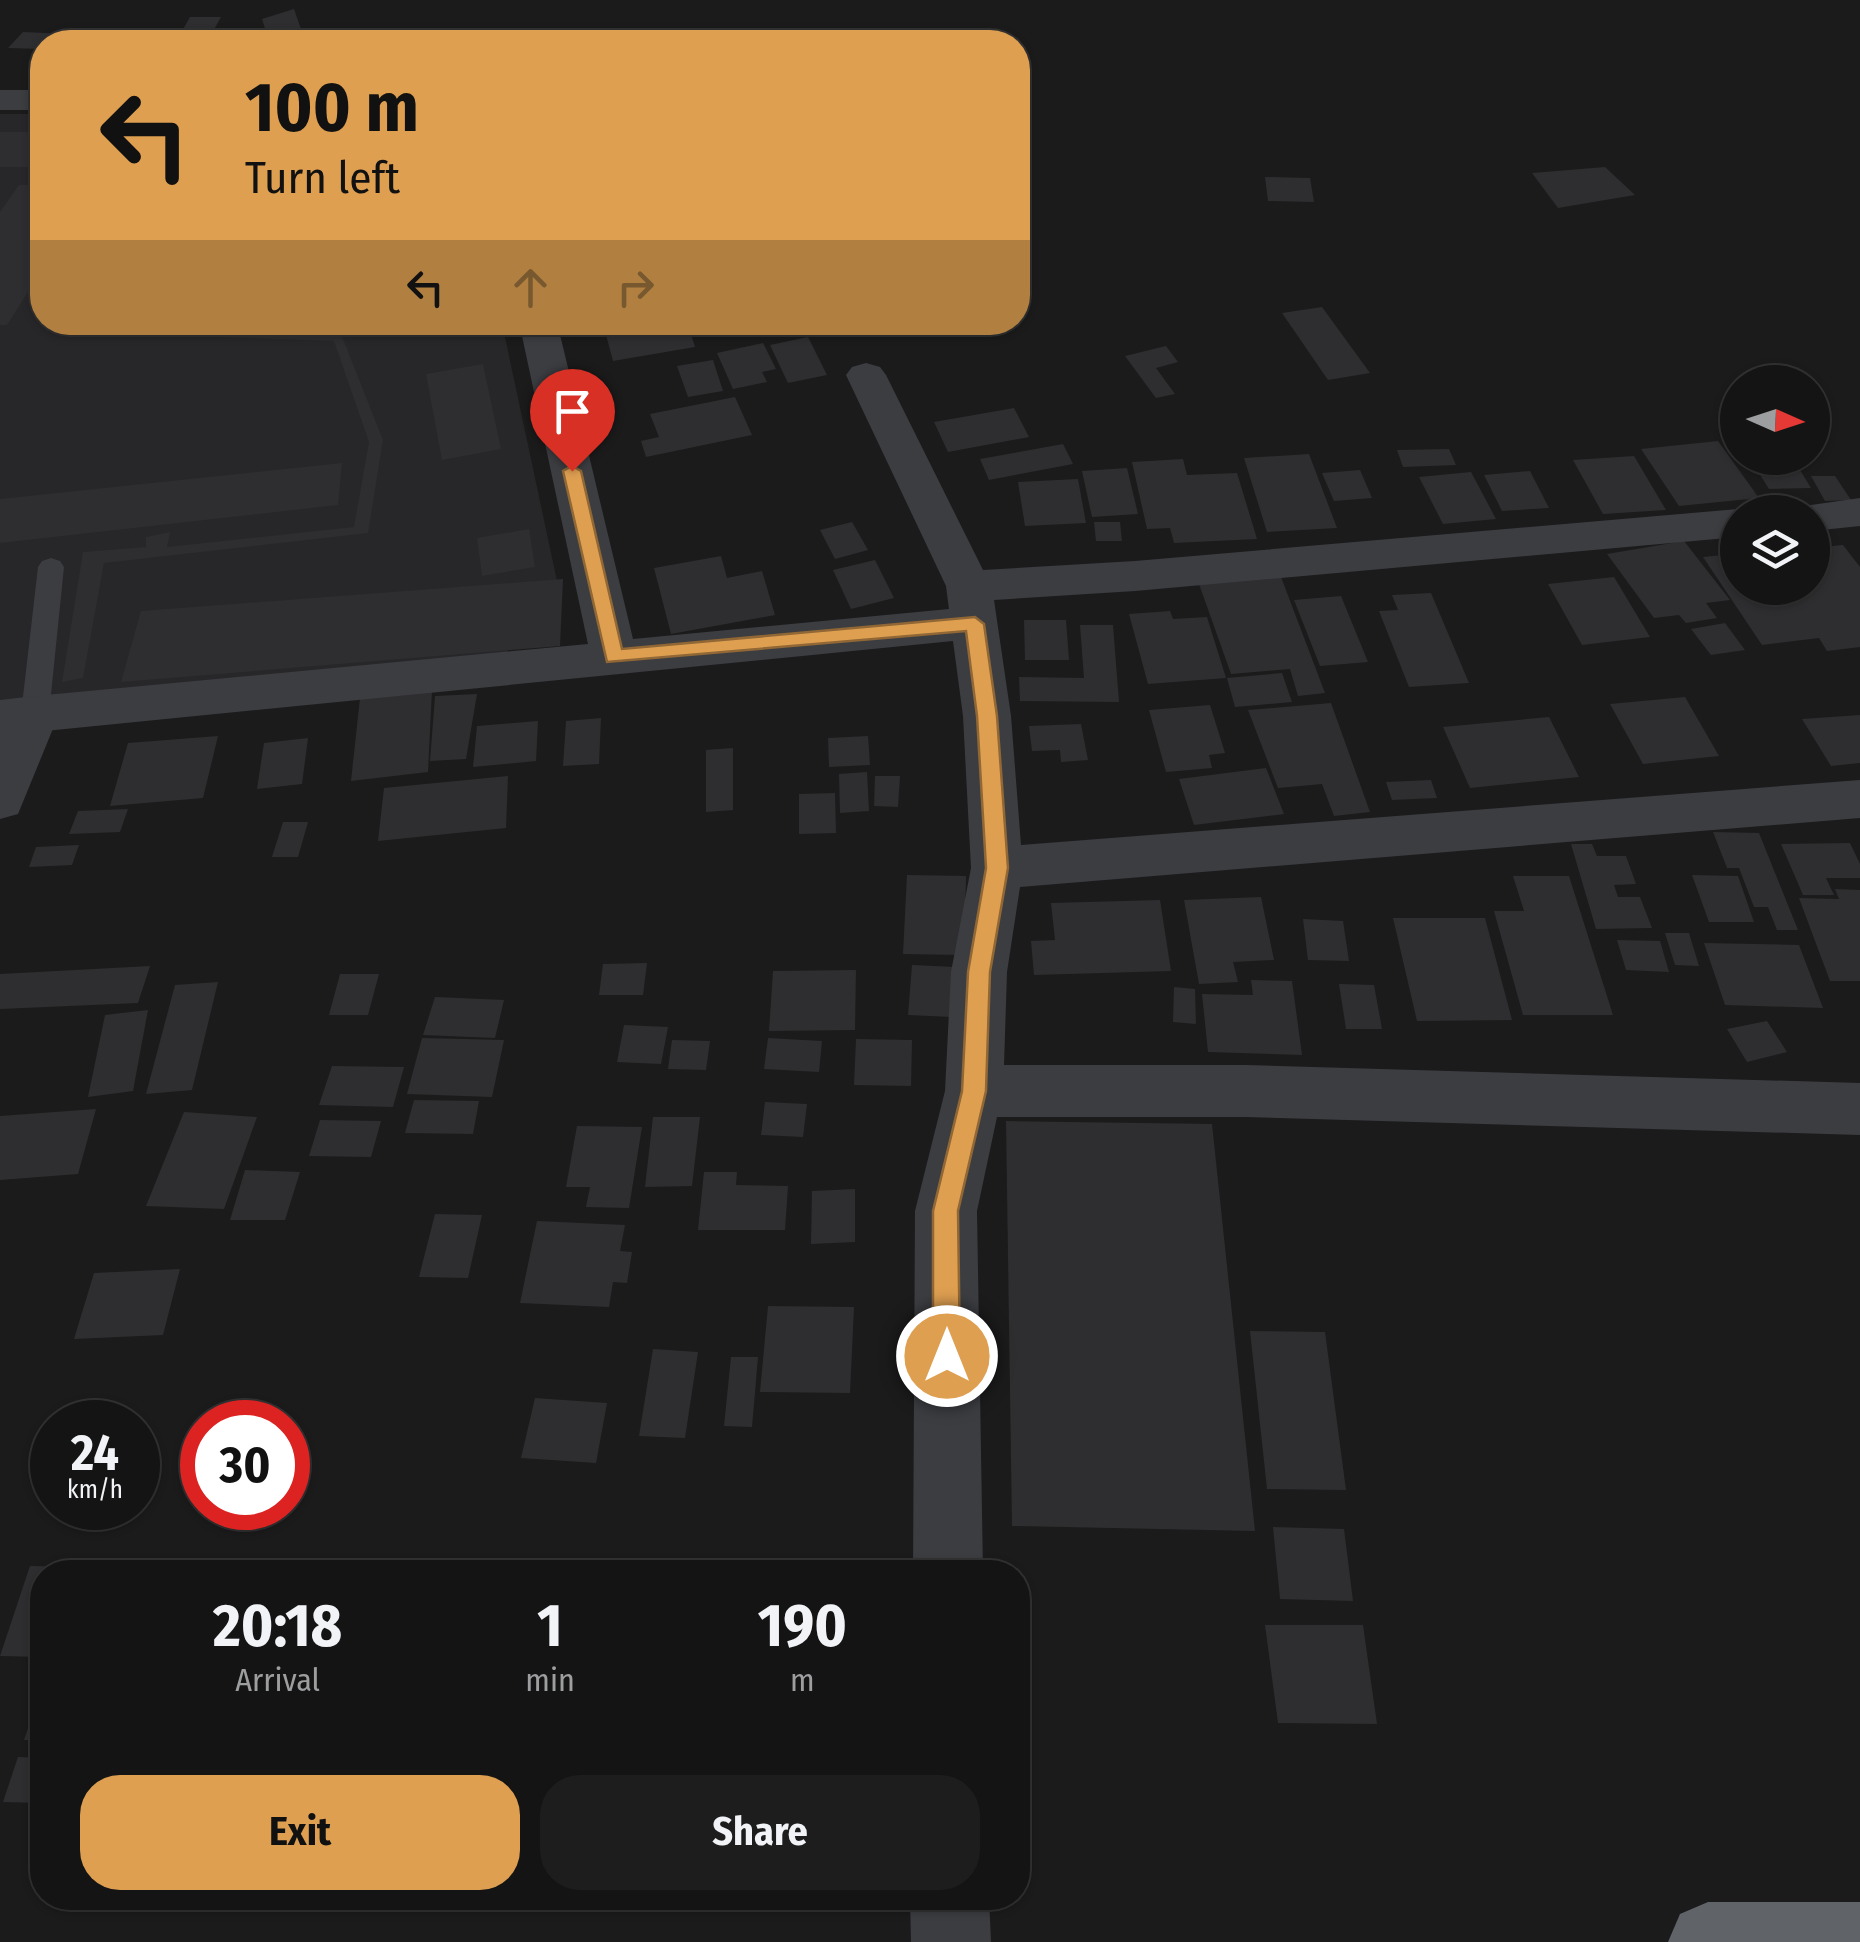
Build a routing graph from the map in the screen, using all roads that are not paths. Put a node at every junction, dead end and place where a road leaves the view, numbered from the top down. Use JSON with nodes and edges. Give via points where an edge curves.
{"nodes":[{"id":1,"x":0,"y":100,"type":"edge"},
{"id":2,"x":30,"y":100,"type":"edge"},
{"id":3,"x":541,"y":335,"type":"edge"},
{"id":4,"x":866,"y":375,"type":"dead end"},
{"id":5,"x":1860,"y":512,"type":"edge"},
{"id":6,"x":1830,"y":515,"type":"edge"},
{"id":7,"x":1720,"y":525,"type":"edge"},
{"id":8,"x":51,"y":567,"type":"dead end"},
{"id":9,"x":972,"y":605,"type":"junction"},
{"id":10,"x":614,"y":657,"type":"junction"},
{"id":11,"x":18,"y":716,"type":"edge"},
{"id":12,"x":1860,"y":799,"type":"edge"},
{"id":13,"x":0,"y":800,"type":"edge"},
{"id":14,"x":997,"y":868,"type":"junction"},
{"id":15,"x":974,"y":1091,"type":"junction"},
{"id":16,"x":1860,"y":1109,"type":"edge"},
{"id":17,"x":948,"y":1560,"type":"edge"},
{"id":18,"x":950,"y":1910,"type":"edge"},
{"id":19,"x":951,"y":1942,"type":"edge"},
{"id":20,"x":1708,"y":1942,"type":"edge"},
{"id":21,"x":1860,"y":1942,"type":"edge"}],
"edges":[{"from":1,"to":2,"type":"street"},
{"from":3,"to":10,"type":"street"},
{"from":4,"to":9,"type":"street"},
{"from":5,"to":6,"type":"street"},
{"from":7,"to":9,"type":"street","via":[[1135,576]]},
{"from":8,"to":11,"type":"lane"},
{"from":9,"to":10,"type":"street"},
{"from":9,"to":14,"type":"street"},
{"from":10,"to":11,"type":"street"},
{"from":11,"to":13,"type":"street"},
{"from":12,"to":14,"type":"street"},
{"from":14,"to":15,"type":"street","via":[[979,972]]},
{"from":15,"to":16,"type":"street","via":[[1246,1090]]},
{"from":15,"to":17,"type":"street","via":[[946,1211]]},
{"from":18,"to":19,"type":"street"},
{"from":20,"to":21,"type":"highway"}]}
